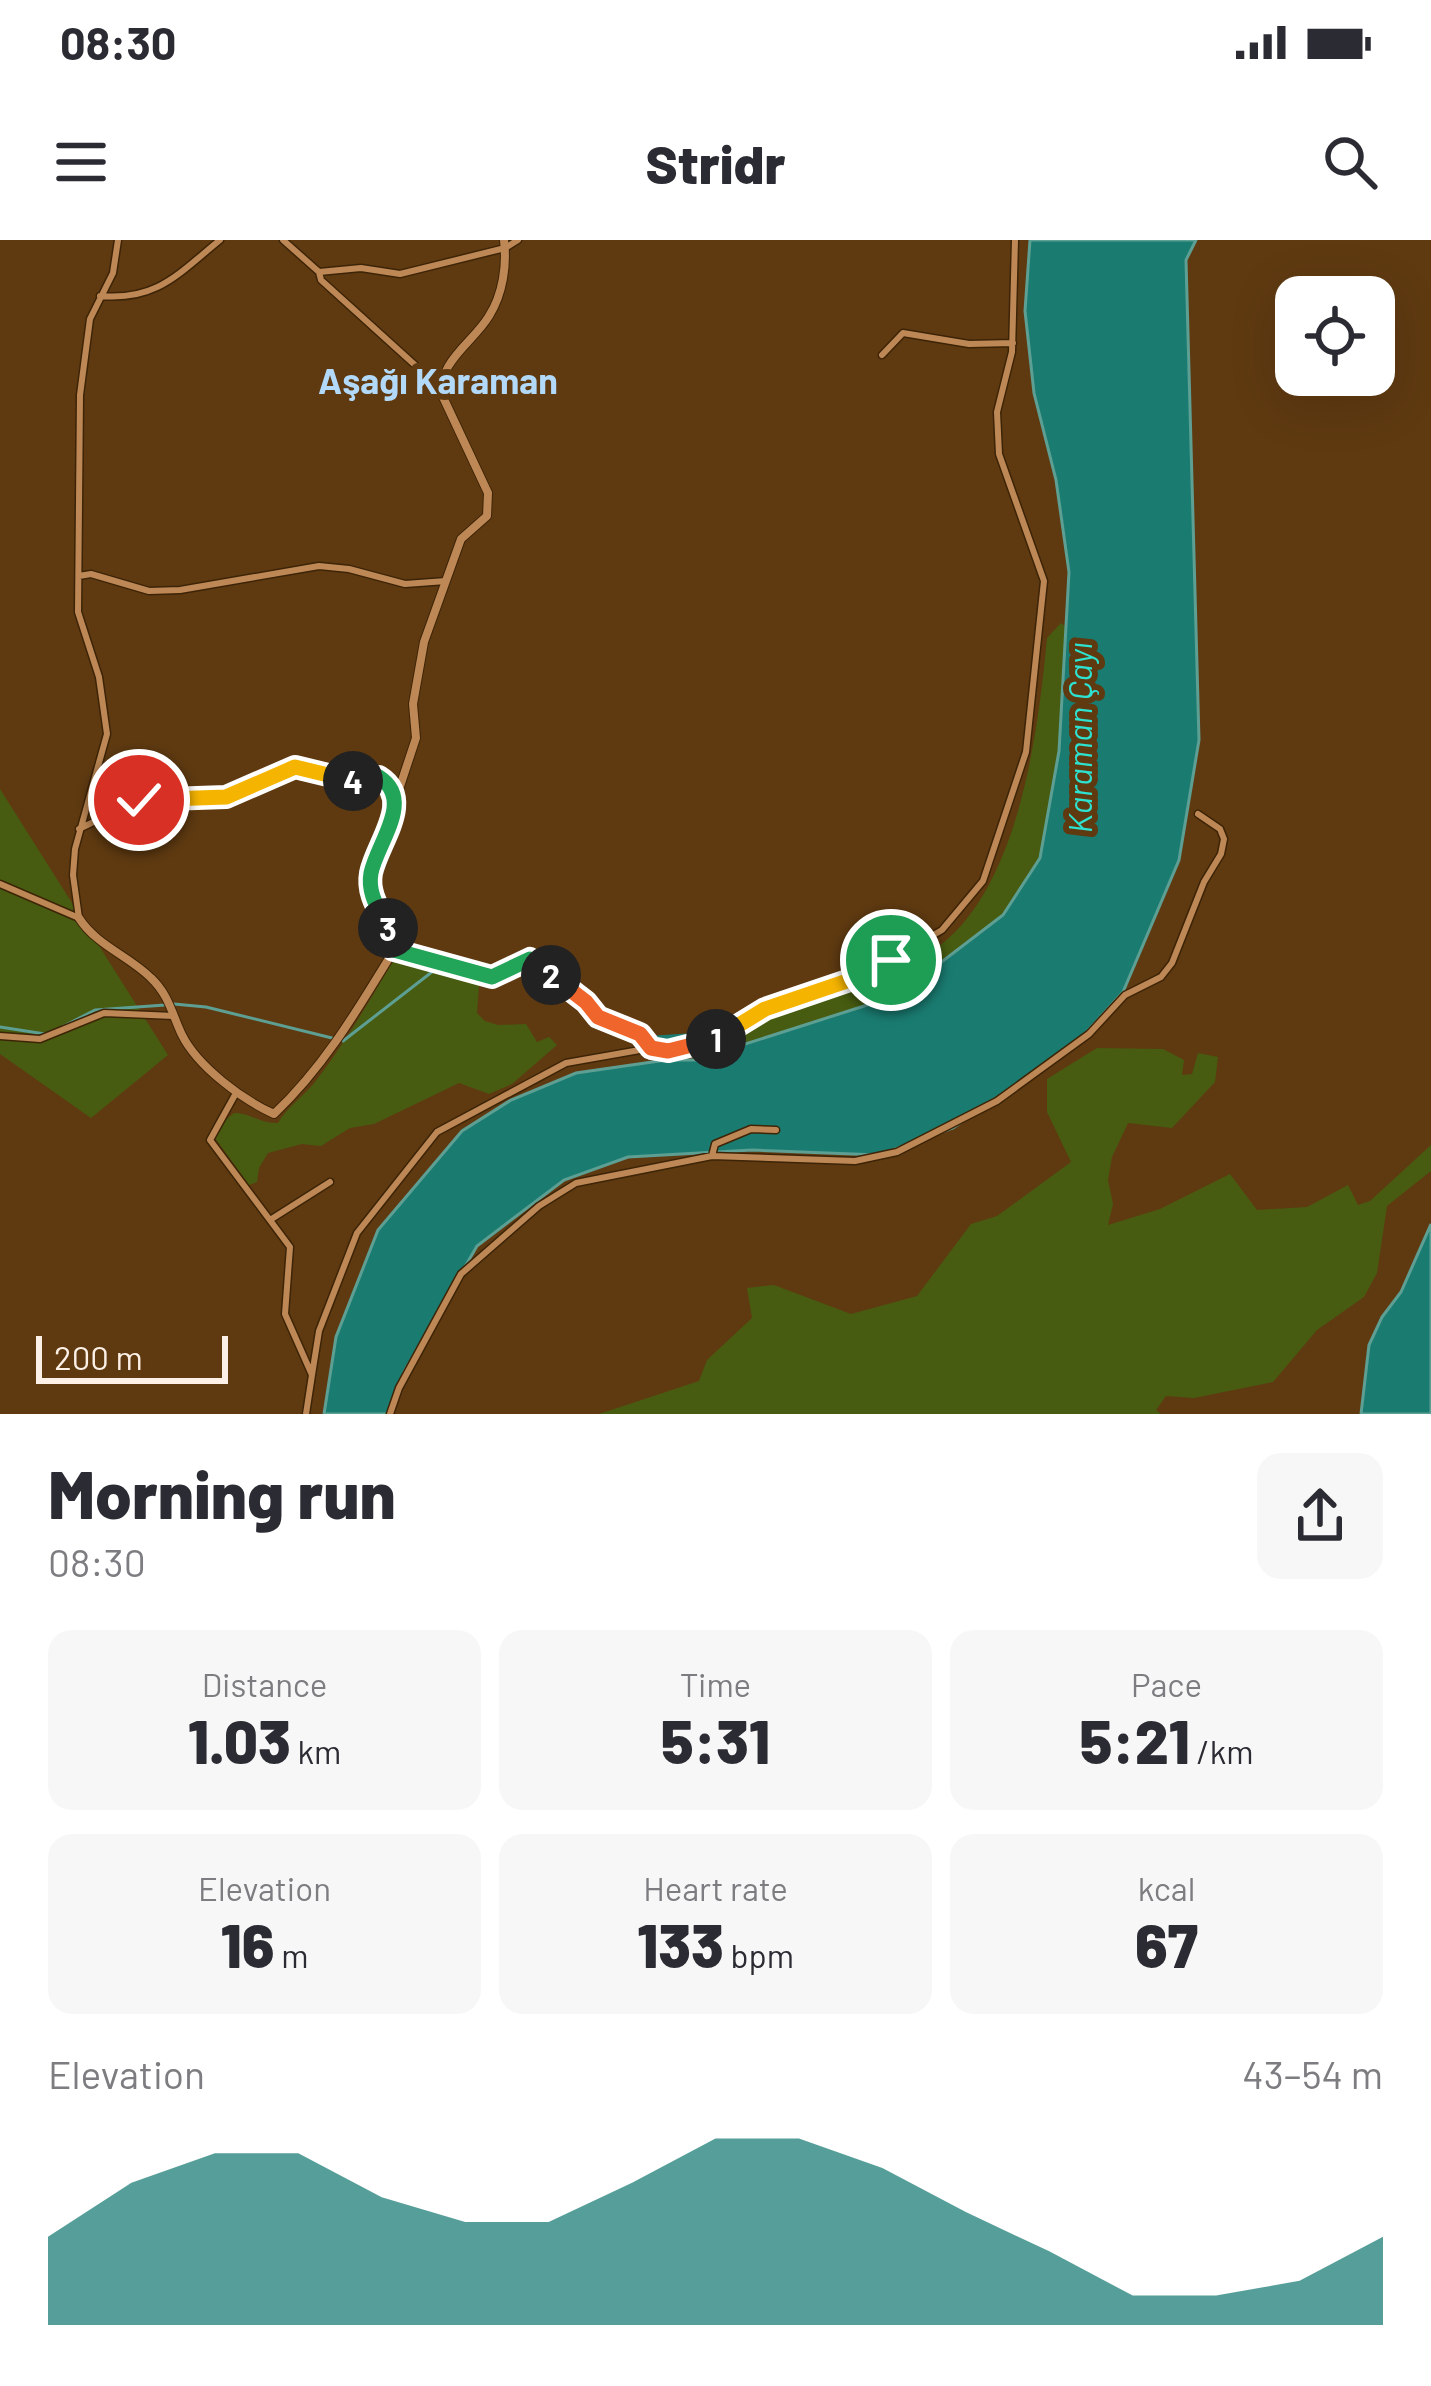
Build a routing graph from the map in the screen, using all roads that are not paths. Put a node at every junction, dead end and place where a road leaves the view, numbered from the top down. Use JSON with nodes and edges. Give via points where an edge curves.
{"nodes":[{"id":1,"x":118,"y":240,"type":"edge"},
{"id":2,"x":220,"y":240,"type":"edge"},
{"id":3,"x":283,"y":240,"type":"edge"},
{"id":4,"x":518,"y":240,"type":"edge"},
{"id":5,"x":1016,"y":240,"type":"edge"},
{"id":6,"x":505,"y":244,"type":"edge"},
{"id":7,"x":319,"y":272,"type":"junction"},
{"id":8,"x":100,"y":296,"type":"junction"},
{"id":9,"x":1013,"y":343,"type":"junction"},
{"id":10,"x":882,"y":355,"type":"dead end"},
{"id":11,"x":442,"y":380,"type":"junction"},
{"id":12,"x":79,"y":576,"type":"junction"},
{"id":13,"x":448,"y":581,"type":"junction"},
{"id":14,"x":395,"y":796,"type":"junction"},
{"id":15,"x":1198,"y":814,"type":"dead end"},
{"id":16,"x":79,"y":829,"type":"junction"},
{"id":17,"x":0,"y":884,"type":"edge"},
{"id":18,"x":79,"y":918,"type":"junction"},
{"id":19,"x":394,"y":950,"type":"junction"},
{"id":20,"x":174,"y":1016,"type":"junction"},
{"id":21,"x":0,"y":1036,"type":"edge"},
{"id":22,"x":651,"y":1048,"type":"junction"},
{"id":23,"x":236,"y":1093,"type":"junction"},
{"id":24,"x":776,"y":1130,"type":"dead end"},
{"id":25,"x":712,"y":1156,"type":"junction"},
{"id":26,"x":330,"y":1182,"type":"dead end"},
{"id":27,"x":270,"y":1220,"type":"junction"},
{"id":28,"x":312,"y":1375,"type":"junction"},
{"id":29,"x":305,"y":1414,"type":"edge"},
{"id":30,"x":390,"y":1414,"type":"edge"}],
"edges":[{"from":1,"to":8,"type":"street"},
{"from":2,"to":8,"type":"street","via":[[152,292]]},
{"from":3,"to":7,"type":"street"},
{"from":4,"to":6,"type":"street"},
{"from":5,"to":9,"type":"street"},
{"from":6,"to":7,"type":"street","via":[[400,274]]},
{"from":6,"to":11,"type":"street","via":[[496,305]]},
{"from":7,"to":11,"type":"street","via":[[426,375]]},
{"from":8,"to":12,"type":"street","via":[[80,395]]},
{"from":9,"to":10,"type":"street","via":[[903,333]]},
{"from":9,"to":22,"type":"street","via":[[997,412],[999,454],[1044,581],[1025,752],[983,881],[942,930],[891,960],[765,1009],[717,1039]]},
{"from":11,"to":13,"type":"street","via":[[442,398],[490,508],[461,539]]},
{"from":12,"to":13,"type":"street","via":[[149,591],[319,566],[405,584]]},
{"from":12,"to":16,"type":"street","via":[[78,612],[107,734]]},
{"from":13,"to":14,"type":"street","via":[[424,642],[416,738]]},
{"from":14,"to":16,"type":"street","via":[[379,777],[351,781],[295,767],[226,797],[139,800]]},
{"from":14,"to":19,"type":"street","via":[[371,872]]},
{"from":15,"to":25,"type":"street","via":[[1220,830],[1221,854],[1166,973],[1125,995],[1089,1034],[997,1100],[877,1158]]},
{"from":16,"to":18,"type":"street"},
{"from":17,"to":18,"type":"street"},
{"from":18,"to":20,"type":"street","via":[[150,976]]},
{"from":19,"to":22,"type":"street","via":[[492,977],[530,959],[598,1017],[640,1034]]},
{"from":19,"to":23,"type":"street","via":[[305,1085],[274,1114]]},
{"from":20,"to":21,"type":"street","via":[[104,1013],[40,1039]]},
{"from":20,"to":23,"type":"street","via":[[185,1041]]},
{"from":22,"to":28,"type":"street","via":[[566,1064],[437,1132],[357,1233]]},
{"from":23,"to":27,"type":"street","via":[[210,1140]]},
{"from":24,"to":25,"type":"street","via":[[751,1129],[716,1144]]},
{"from":25,"to":30,"type":"street","via":[[576,1183],[539,1206],[461,1274]]},
{"from":26,"to":27,"type":"street"},
{"from":27,"to":28,"type":"street","via":[[290,1247],[285,1314]]},
{"from":28,"to":29,"type":"street"}]}
